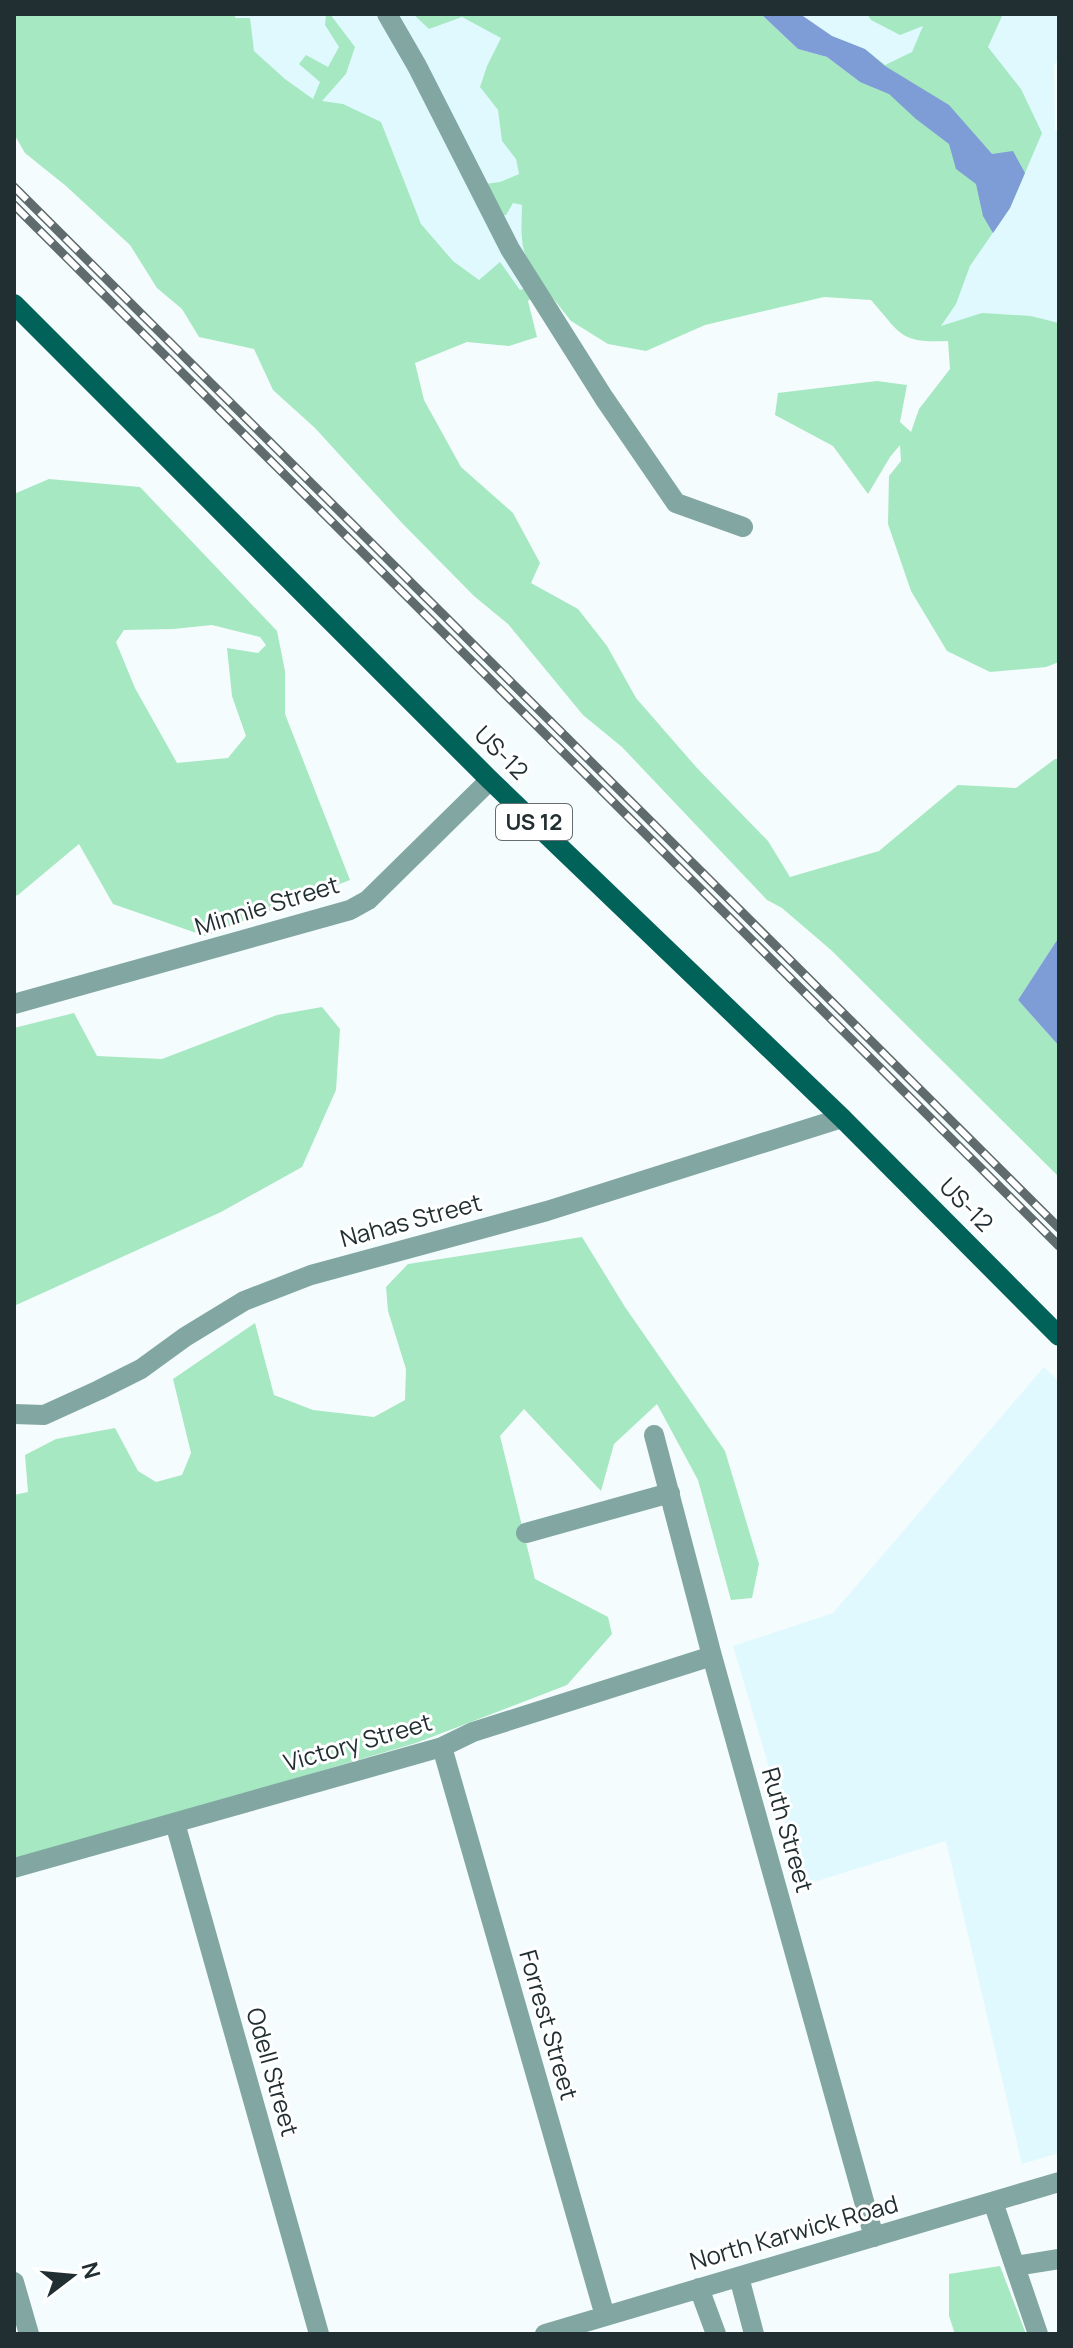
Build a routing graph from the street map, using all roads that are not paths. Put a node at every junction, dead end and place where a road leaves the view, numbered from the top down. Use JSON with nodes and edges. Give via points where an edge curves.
{"nodes":[{"id":1,"x":387,"y":14,"type":"edge"},
{"id":2,"x":14,"y":304,"type":"edge"},
{"id":3,"x":743,"y":527,"type":"dead end"},
{"id":4,"x":490,"y":780,"type":"junction"},
{"id":5,"x":14,"y":1004,"type":"edge"},
{"id":6,"x":842,"y":1118,"type":"junction"},
{"id":7,"x":1059,"y":1336,"type":"edge"},
{"id":8,"x":14,"y":1414,"type":"edge"},
{"id":9,"x":654,"y":1435,"type":"dead end"},
{"id":10,"x":670,"y":1493,"type":"junction"},
{"id":11,"x":526,"y":1533,"type":"dead end"},
{"id":12,"x":712,"y":1656,"type":"junction"},
{"id":13,"x":442,"y":1747,"type":"junction"},
{"id":14,"x":175,"y":1823,"type":"junction"},
{"id":15,"x":14,"y":1868,"type":"edge"},
{"id":16,"x":1059,"y":2182,"type":"edge"},
{"id":17,"x":993,"y":2202,"type":"junction"},
{"id":18,"x":874,"y":2237,"type":"junction"},
{"id":19,"x":1059,"y":2259,"type":"edge"},
{"id":20,"x":1015,"y":2266,"type":"junction"},
{"id":21,"x":739,"y":2277,"type":"junction"},
{"id":22,"x":14,"y":2282,"type":"edge"},
{"id":23,"x":699,"y":2288,"type":"junction"},
{"id":24,"x":605,"y":2316,"type":"junction"},
{"id":25,"x":29,"y":2334,"type":"edge"},
{"id":26,"x":319,"y":2334,"type":"edge"},
{"id":27,"x":545,"y":2334,"type":"edge"},
{"id":28,"x":716,"y":2334,"type":"edge"},
{"id":29,"x":754,"y":2334,"type":"edge"},
{"id":30,"x":1038,"y":2334,"type":"edge"}],
"edges":[{"from":1,"to":3,"type":"street","via":[[510,249],[676,503]]},
{"from":2,"to":4,"type":"main road","name":"US-12","number":"US 12"},
{"from":4,"to":5,"type":"street","name":"Minnie Street","via":[[368,900],[350,910]]},
{"from":4,"to":6,"type":"main road","name":"US-12","number":"US 12"},
{"from":6,"to":7,"type":"main road","name":"US-12","number":"US 12"},
{"from":6,"to":8,"type":"street","name":"Nahas Street","via":[[547,1211],[311,1275],[244,1301],[141,1369],[99,1390],[44,1415]]},
{"from":9,"to":10,"type":"street","name":"Ruth Street"},
{"from":10,"to":11,"type":"street"},
{"from":10,"to":12,"type":"street","name":"Ruth Street"},
{"from":12,"to":13,"type":"street","name":"Victory Street","via":[[473,1732]]},
{"from":12,"to":18,"type":"street","name":"Ruth Street"},
{"from":13,"to":14,"type":"street","name":"Victory Street"},
{"from":13,"to":24,"type":"street","name":"Forrest Street"},
{"from":14,"to":15,"type":"street","name":"Victory Street"},
{"from":14,"to":26,"type":"street","name":"Odell Street"},
{"from":16,"to":17,"type":"street","name":"North Karwick Road"},
{"from":17,"to":18,"type":"street","name":"North Karwick Road"},
{"from":17,"to":20,"type":"street"},
{"from":18,"to":21,"type":"street","name":"North Karwick Road"},
{"from":19,"to":20,"type":"street"},
{"from":20,"to":30,"type":"street"},
{"from":21,"to":23,"type":"street","name":"North Karwick Road"},
{"from":21,"to":29,"type":"street"},
{"from":22,"to":25,"type":"street"},
{"from":23,"to":24,"type":"street","name":"North Karwick Road"},
{"from":23,"to":28,"type":"street"},
{"from":24,"to":27,"type":"street","name":"North Karwick Road"}]}
